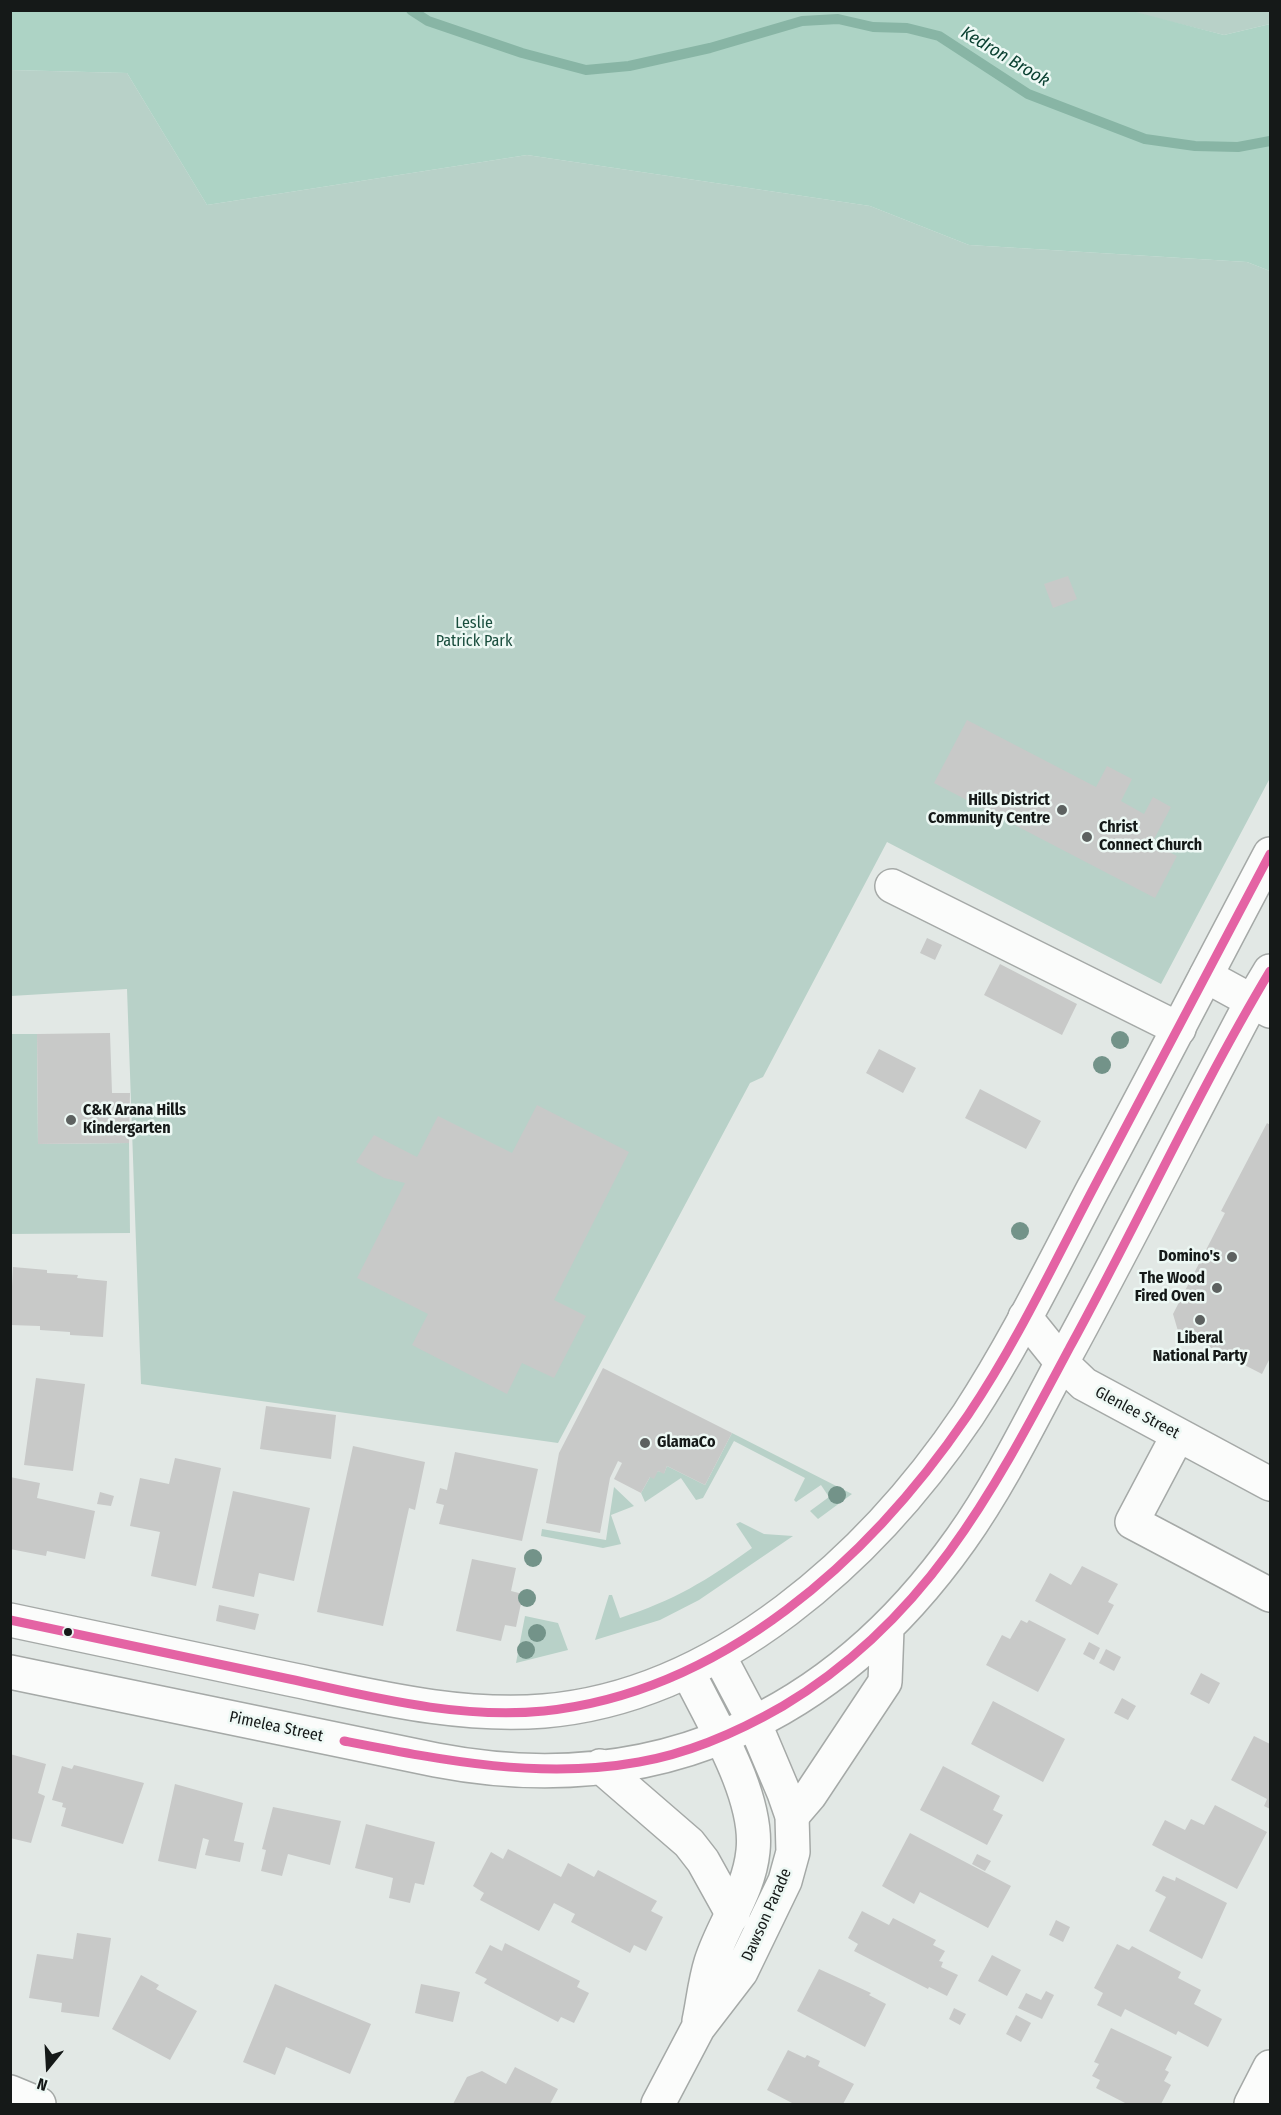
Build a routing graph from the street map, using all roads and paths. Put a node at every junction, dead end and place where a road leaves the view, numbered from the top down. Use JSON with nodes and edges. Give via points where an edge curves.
{"nodes":[{"id":1,"x":1266,"y":874,"type":"edge"},
{"id":2,"x":892,"y":886,"type":"dead end"},
{"id":3,"x":1270,"y":971,"type":"edge"},
{"id":4,"x":1206,"y":976,"type":"junction"},
{"id":5,"x":1261,"y":1006,"type":"edge"},
{"id":6,"x":1179,"y":1029,"type":"junction"},
{"id":7,"x":1025,"y":1317,"type":"junction"},
{"id":8,"x":1062,"y":1363,"type":"junction"},
{"id":9,"x":1178,"y":1435,"type":"junction"},
{"id":10,"x":1270,"y":1484,"type":"edge"},
{"id":11,"x":1270,"y":1595,"type":"edge"},
{"id":12,"x":10,"y":1620,"type":"edge"},
{"id":13,"x":887,"y":1629,"type":"junction"},
{"id":14,"x":719,"y":1656,"type":"junction"},
{"id":15,"x":10,"y":1672,"type":"edge"},
{"id":16,"x":688,"y":1672,"type":"junction"},
{"id":17,"x":754,"y":1722,"type":"junction"},
{"id":18,"x":720,"y":1739,"type":"junction"},
{"id":19,"x":600,"y":1766,"type":"junction"},
{"id":20,"x":792,"y":1816,"type":"junction"},
{"id":21,"x":733,"y":1915,"type":"junction"},
{"id":22,"x":698,"y":2028,"type":"junction"},
{"id":23,"x":1270,"y":2067,"type":"edge"},
{"id":24,"x":10,"y":2092,"type":"edge"},
{"id":25,"x":39,"y":2104,"type":"edge"},
{"id":26,"x":658,"y":2104,"type":"edge"},
{"id":27,"x":1251,"y":2104,"type":"edge"}],
"edges":[{"from":1,"to":4,"type":"main road"},
{"from":2,"to":6,"type":"main road"},
{"from":3,"to":5,"type":"main road"},
{"from":4,"to":5,"type":"main road"},
{"from":4,"to":6,"type":"main road"},
{"from":5,"to":8,"type":"main road"},
{"from":6,"to":7,"type":"main road"},
{"from":7,"to":8,"type":"main road","name":"Glenlee Street"},
{"from":7,"to":14,"type":"main road","via":[[969,1413],[895,1508],[847,1558],[808,1591]]},
{"from":8,"to":9,"type":"main road","name":"Glenlee Street","via":[[1093,1390]]},
{"from":8,"to":13,"type":"main road","via":[[975,1518],[925,1586]]},
{"from":9,"to":10,"type":"main road","name":"Glenlee Street"},
{"from":9,"to":11,"type":"main road","via":[[1132,1522]]},
{"from":12,"to":16,"type":"main road","via":[[399,1701],[484,1712],[571,1707],[641,1692]]},
{"from":13,"to":17,"type":"main road","via":[[833,1676]]},
{"from":13,"to":20,"type":"main road","via":[[885,1682],[810,1796]]},
{"from":14,"to":16,"type":"main road"},
{"from":14,"to":17,"type":"main road","name":"Dawson Parade"},
{"from":15,"to":19,"type":"main road","name":"Pimelea Street","via":[[459,1764],[526,1770]]},
{"from":16,"to":18,"type":"main road","name":"Dawson Parade"},
{"from":17,"to":18,"type":"main road"},
{"from":17,"to":20,"type":"main road","name":"Dawson Parade"},
{"from":18,"to":19,"type":"main road","name":"Pimelea Street","via":[[676,1753]]},
{"from":18,"to":21,"type":"main road","name":"Dawson Parade","via":[[741,1787],[753,1832],[751,1865]]},
{"from":19,"to":21,"type":"main road","via":[[689,1843]]},
{"from":20,"to":22,"type":"main road","name":"Dawson Parade","via":[[793,1852],[781,1891],[741,1972]]},
{"from":21,"to":22,"type":"main road","name":"Dawson Parade","via":[[711,1962]]},
{"from":22,"to":26,"type":"main road","name":"Dawson Parade"},
{"from":23,"to":27,"type":"main road"},
{"from":24,"to":25,"type":"main road"}]}
